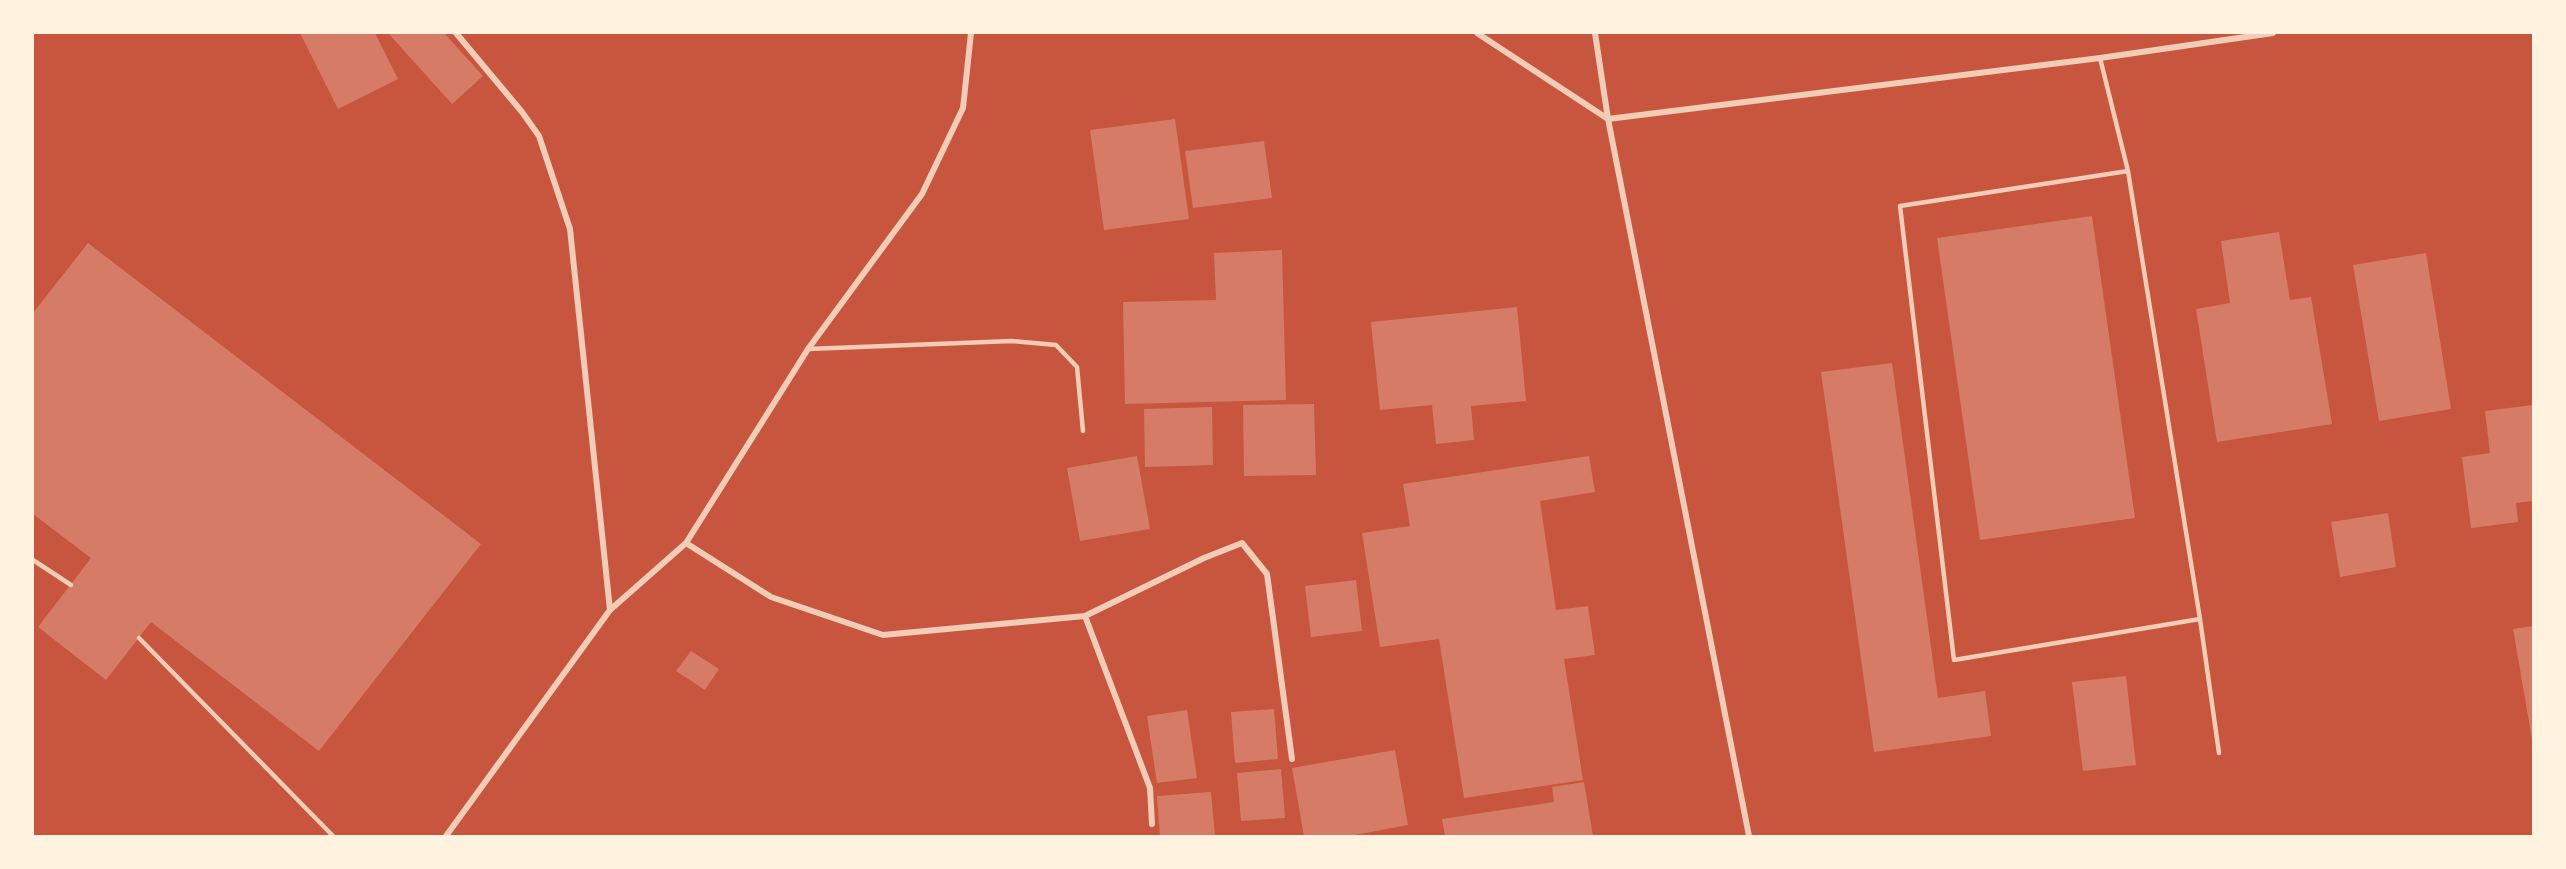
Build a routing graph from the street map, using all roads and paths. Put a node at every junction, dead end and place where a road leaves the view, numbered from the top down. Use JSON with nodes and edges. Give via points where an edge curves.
{"nodes":[{"id":1,"x":456,"y":33,"type":"edge"},
{"id":2,"x":971,"y":33,"type":"edge"},
{"id":3,"x":1477,"y":33,"type":"edge"},
{"id":4,"x":1595,"y":33,"type":"edge"},
{"id":5,"x":2273,"y":33,"type":"edge"},
{"id":6,"x":2100,"y":58,"type":"junction"},
{"id":7,"x":1608,"y":119,"type":"junction"},
{"id":8,"x":2128,"y":171,"type":"junction"},
{"id":9,"x":808,"y":349,"type":"junction"},
{"id":10,"x":1083,"y":431,"type":"dead end"},
{"id":11,"x":686,"y":543,"type":"junction"},
{"id":12,"x":33,"y":560,"type":"edge"},
{"id":13,"x":71,"y":585,"type":"dead end"},
{"id":14,"x":610,"y":610,"type":"junction"},
{"id":15,"x":1085,"y":616,"type":"junction"},
{"id":16,"x":2200,"y":619,"type":"junction"},
{"id":17,"x":139,"y":638,"type":"dead end"},
{"id":18,"x":2219,"y":753,"type":"dead end"},
{"id":19,"x":1292,"y":759,"type":"dead end"},
{"id":20,"x":1152,"y":824,"type":"dead end"},
{"id":21,"x":333,"y":836,"type":"edge"},
{"id":22,"x":446,"y":836,"type":"edge"},
{"id":23,"x":1749,"y":836,"type":"edge"}],
"edges":[{"from":1,"to":14,"type":"street","via":[[539,136],[570,229]]},
{"from":2,"to":9,"type":"street","via":[[963,108],[922,194]]},
{"from":3,"to":7,"type":"street"},
{"from":4,"to":7,"type":"street"},
{"from":5,"to":6,"type":"street"},
{"from":6,"to":7,"type":"street"},
{"from":6,"to":8,"type":"lane"},
{"from":7,"to":23,"type":"street"},
{"from":8,"to":16,"type":"lane"},
{"from":8,"to":16,"type":"lane","via":[[1900,206],[1954,660]]},
{"from":9,"to":10,"type":"lane","via":[[1012,341],[1056,345],[1077,367]]},
{"from":9,"to":11,"type":"street"},
{"from":11,"to":14,"type":"street"},
{"from":11,"to":15,"type":"street","via":[[771,597],[883,635]]},
{"from":12,"to":13,"type":"lane"},
{"from":14,"to":22,"type":"street"},
{"from":15,"to":19,"type":"street","via":[[1242,543],[1267,574]]},
{"from":15,"to":20,"type":"street","via":[[1150,788]]},
{"from":16,"to":18,"type":"lane"},
{"from":17,"to":21,"type":"lane"}]}
